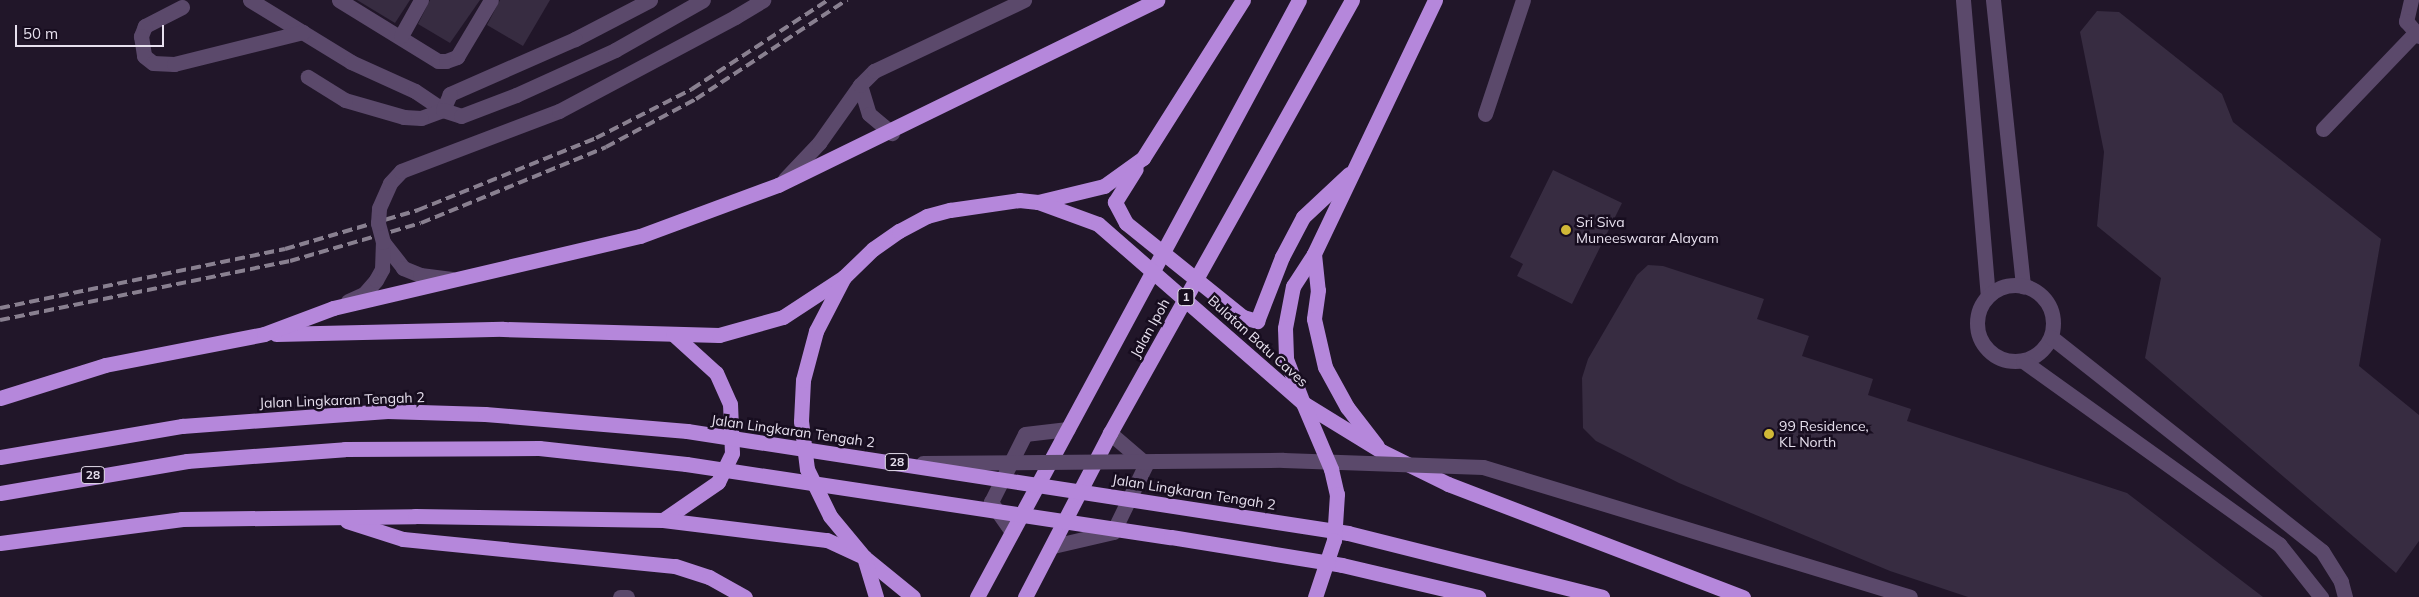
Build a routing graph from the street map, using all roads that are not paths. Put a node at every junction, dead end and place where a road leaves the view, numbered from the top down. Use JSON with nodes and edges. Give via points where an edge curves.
{"nodes":[{"id":1,"x":250,"y":0,"type":"edge"},
{"id":2,"x":339,"y":0,"type":"edge"},
{"id":3,"x":421,"y":0,"type":"edge"},
{"id":4,"x":491,"y":0,"type":"edge"},
{"id":5,"x":650,"y":0,"type":"edge"},
{"id":6,"x":703,"y":0,"type":"edge"},
{"id":7,"x":763,"y":0,"type":"edge"},
{"id":8,"x":1024,"y":0,"type":"edge"},
{"id":9,"x":1157,"y":0,"type":"edge"},
{"id":10,"x":1243,"y":0,"type":"edge"},
{"id":11,"x":1299,"y":0,"type":"edge"},
{"id":12,"x":1352,"y":0,"type":"edge"},
{"id":13,"x":1435,"y":0,"type":"edge"},
{"id":14,"x":1523,"y":0,"type":"edge"},
{"id":15,"x":1963,"y":0,"type":"edge"},
{"id":16,"x":1993,"y":0,"type":"edge"},
{"id":17,"x":2410,"y":0,"type":"edge"},
{"id":18,"x":182,"y":7,"type":"dead end"},
{"id":19,"x":741,"y":9,"type":"edge"},
{"id":20,"x":303,"y":32,"type":"junction"},
{"id":21,"x":2417,"y":34,"type":"edge"},
{"id":22,"x":401,"y":36,"type":"junction"},
{"id":23,"x":308,"y":77,"type":"dead end"},
{"id":24,"x":860,"y":85,"type":"junction"},
{"id":25,"x":443,"y":110,"type":"junction"},
{"id":26,"x":1485,"y":114,"type":"dead end"},
{"id":27,"x":2324,"y":129,"type":"dead end"},
{"id":28,"x":892,"y":133,"type":"junction"},
{"id":29,"x":1143,"y":158,"type":"junction"},
{"id":30,"x":1356,"y":168,"type":"junction"},
{"id":31,"x":778,"y":186,"type":"junction"},
{"id":32,"x":1038,"y":202,"type":"junction"},
{"id":33,"x":384,"y":242,"type":"junction"},
{"id":34,"x":1314,"y":254,"type":"junction"},
{"id":35,"x":844,"y":277,"type":"junction"},
{"id":36,"x":460,"y":280,"type":"junction"},
{"id":37,"x":2023,"y":286,"type":"junction"},
{"id":38,"x":1988,"y":296,"type":"junction"},
{"id":39,"x":333,"y":308,"type":"junction"},
{"id":40,"x":264,"y":334,"type":"junction"},
{"id":41,"x":673,"y":334,"type":"junction"},
{"id":42,"x":2051,"y":337,"type":"junction"},
{"id":43,"x":2023,"y":361,"type":"junction"},
{"id":44,"x":0,"y":398,"type":"edge"},
{"id":45,"x":1303,"y":403,"type":"junction"},
{"id":46,"x":1068,"y":430,"type":"junction"},
{"id":47,"x":1110,"y":433,"type":"junction"},
{"id":48,"x":1381,"y":451,"type":"junction"},
{"id":49,"x":0,"y":457,"type":"edge"},
{"id":50,"x":903,"y":463,"type":"junction"},
{"id":51,"x":0,"y":493,"type":"edge"},
{"id":52,"x":336,"y":517,"type":"junction"},
{"id":53,"x":664,"y":520,"type":"junction"},
{"id":54,"x":1012,"y":532,"type":"junction"},
{"id":55,"x":0,"y":543,"type":"edge"},
{"id":56,"x":1053,"y":546,"type":"junction"},
{"id":57,"x":864,"y":557,"type":"junction"},
{"id":58,"x":620,"y":597,"type":"edge"},
{"id":59,"x":627,"y":597,"type":"edge"},
{"id":60,"x":745,"y":597,"type":"edge"},
{"id":61,"x":876,"y":597,"type":"edge"},
{"id":62,"x":913,"y":597,"type":"edge"},
{"id":63,"x":977,"y":597,"type":"edge"},
{"id":64,"x":1025,"y":597,"type":"edge"},
{"id":65,"x":1316,"y":597,"type":"edge"},
{"id":66,"x":1478,"y":597,"type":"edge"},
{"id":67,"x":1602,"y":597,"type":"edge"},
{"id":68,"x":1743,"y":597,"type":"edge"},
{"id":69,"x":1910,"y":597,"type":"edge"},
{"id":70,"x":2321,"y":597,"type":"edge"},
{"id":71,"x":2345,"y":597,"type":"edge"}],
"edges":[{"from":1,"to":20,"type":"street"},
{"from":2,"to":22,"type":"street"},
{"from":3,"to":22,"type":"street"},
{"from":4,"to":22,"type":"street","via":[[457,57],[438,60]]},
{"from":5,"to":25,"type":"street","via":[[575,39],[450,94]]},
{"from":6,"to":25,"type":"street","via":[[615,50],[516,95],[460,116]]},
{"from":7,"to":19,"type":"street"},
{"from":8,"to":24,"type":"street","via":[[945,41],[898,58]]},
{"from":9,"to":28,"type":"highway"},
{"from":10,"to":29,"type":"highway"},
{"from":11,"to":46,"type":"highway","name":"Jalan Ipoh"},
{"from":12,"to":47,"type":"highway","name":"Jalan Ipoh","number":"1"},
{"from":13,"to":30,"type":"highway"},
{"from":14,"to":26,"type":"street"},
{"from":15,"to":38,"type":"street"},
{"from":16,"to":37,"type":"street"},
{"from":17,"to":21,"type":"street","via":[[2405,14]]},
{"from":18,"to":20,"type":"street","via":[[145,26],[141,36],[144,56],[153,63],[174,64]]},
{"from":19,"to":33,"type":"street","bridge":true,"via":[[560,111],[401,171],[390,183],[379,208],[378,223]]},
{"from":20,"to":25,"type":"street"},
{"from":21,"to":27,"type":"street"},
{"from":23,"to":25,"type":"street","via":[[345,100],[404,116],[421,118]]},
{"from":24,"to":28,"type":"street","via":[[869,114]]},
{"from":24,"to":31,"type":"street","via":[[819,143]]},
{"from":28,"to":31,"type":"highway"},
{"from":29,"to":30,"type":"highway","bridge":true,"via":[[1115,202],[1126,222],[1243,317],[1257,321],[1282,257],[1303,217]]},
{"from":29,"to":32,"type":"highway","via":[[1104,186]]},
{"from":30,"to":34,"type":"highway"},
{"from":31,"to":36,"type":"highway","via":[[640,236]]},
{"from":32,"to":35,"type":"highway","name":"Bulatan Batu Caves","bridge":true,"via":[[1003,201],[927,216],[873,249]]},
{"from":32,"to":45,"type":"highway","name":"Bulatan Batu Caves","bridge":true,"via":[[1098,224],[1116,237]]},
{"from":33,"to":36,"type":"street","via":[[403,268],[420,275]]},
{"from":33,"to":39,"type":"street","via":[[382,270],[376,280],[364,294]]},
{"from":34,"to":45,"type":"highway","via":[[1294,286],[1285,328],[1286,359]]},
{"from":34,"to":48,"type":"highway","via":[[1318,290],[1314,318],[1325,367],[1347,407]]},
{"from":35,"to":41,"type":"highway","via":[[783,317],[752,328],[719,335]]},
{"from":35,"to":57,"type":"highway","name":"Bulatan Batu Caves","bridge":true,"via":[[828,304],[808,355],[801,421],[806,469],[830,516]]},
{"from":36,"to":39,"type":"highway"},
{"from":37,"to":38,"type":"street","via":[[2010,285]]},
{"from":37,"to":42,"type":"street","via":[[2045,300],[2051,311]]},
{"from":38,"to":43,"type":"street","via":[[1977,317],[1981,341],[1999,358]]},
{"from":39,"to":40,"type":"highway"},
{"from":40,"to":41,"type":"highway","via":[[503,329]]},
{"from":40,"to":44,"type":"highway","via":[[105,365]]},
{"from":41,"to":53,"type":"highway","via":[[716,373],[730,404],[732,453],[718,482]]},
{"from":42,"to":43,"type":"street","via":[[2035,356]]},
{"from":42,"to":71,"type":"street","via":[[2322,551],[2341,582]]},
{"from":43,"to":70,"type":"street","via":[[2279,544]]},
{"from":45,"to":48,"type":"highway"},
{"from":45,"to":65,"type":"highway","name":"Bulatan Batu Caves","bridge":true,"via":[[1331,469],[1336,494],[1334,540]]},
{"from":46,"to":54,"type":"highway","name":"Jalan Ipoh"},
{"from":46,"to":54,"type":"street","via":[[1025,434],[991,502]]},
{"from":47,"to":56,"type":"highway","name":"Jalan Ipoh","number":"1"},
{"from":47,"to":56,"type":"street","via":[[1146,464],[1113,532]]},
{"from":48,"to":68,"type":"highway","via":[[1448,484]]},
{"from":49,"to":50,"type":"highway","name":"Jalan Lingkaran Tengah 2","number":"28","bridge":true,"via":[[182,426],[386,412],[485,414],[687,431]]},
{"from":50,"to":67,"type":"highway","name":"Jalan Lingkaran Tengah 2","number":"28","bridge":true,"via":[[1348,533]]},
{"from":50,"to":69,"type":"street","bridge":true,"via":[[1283,460],[1483,467]]},
{"from":51,"to":66,"type":"highway","number":"28","bridge":true,"via":[[187,461],[345,449],[549,450],[744,472],[1171,537],[1342,565]]},
{"from":52,"to":53,"type":"highway"},
{"from":52,"to":55,"type":"highway","via":[[182,519]]},
{"from":52,"to":60,"type":"highway","via":[[403,539],[675,566],[709,577]]},
{"from":53,"to":57,"type":"highway","via":[[808,535]]},
{"from":54,"to":63,"type":"highway","name":"Jalan Ipoh"},
{"from":56,"to":64,"type":"highway","name":"Jalan Ipoh","number":"1"},
{"from":57,"to":61,"type":"highway"},
{"from":57,"to":62,"type":"highway","name":"Bulatan Batu Caves"},
{"from":58,"to":59,"type":"street"}]}
